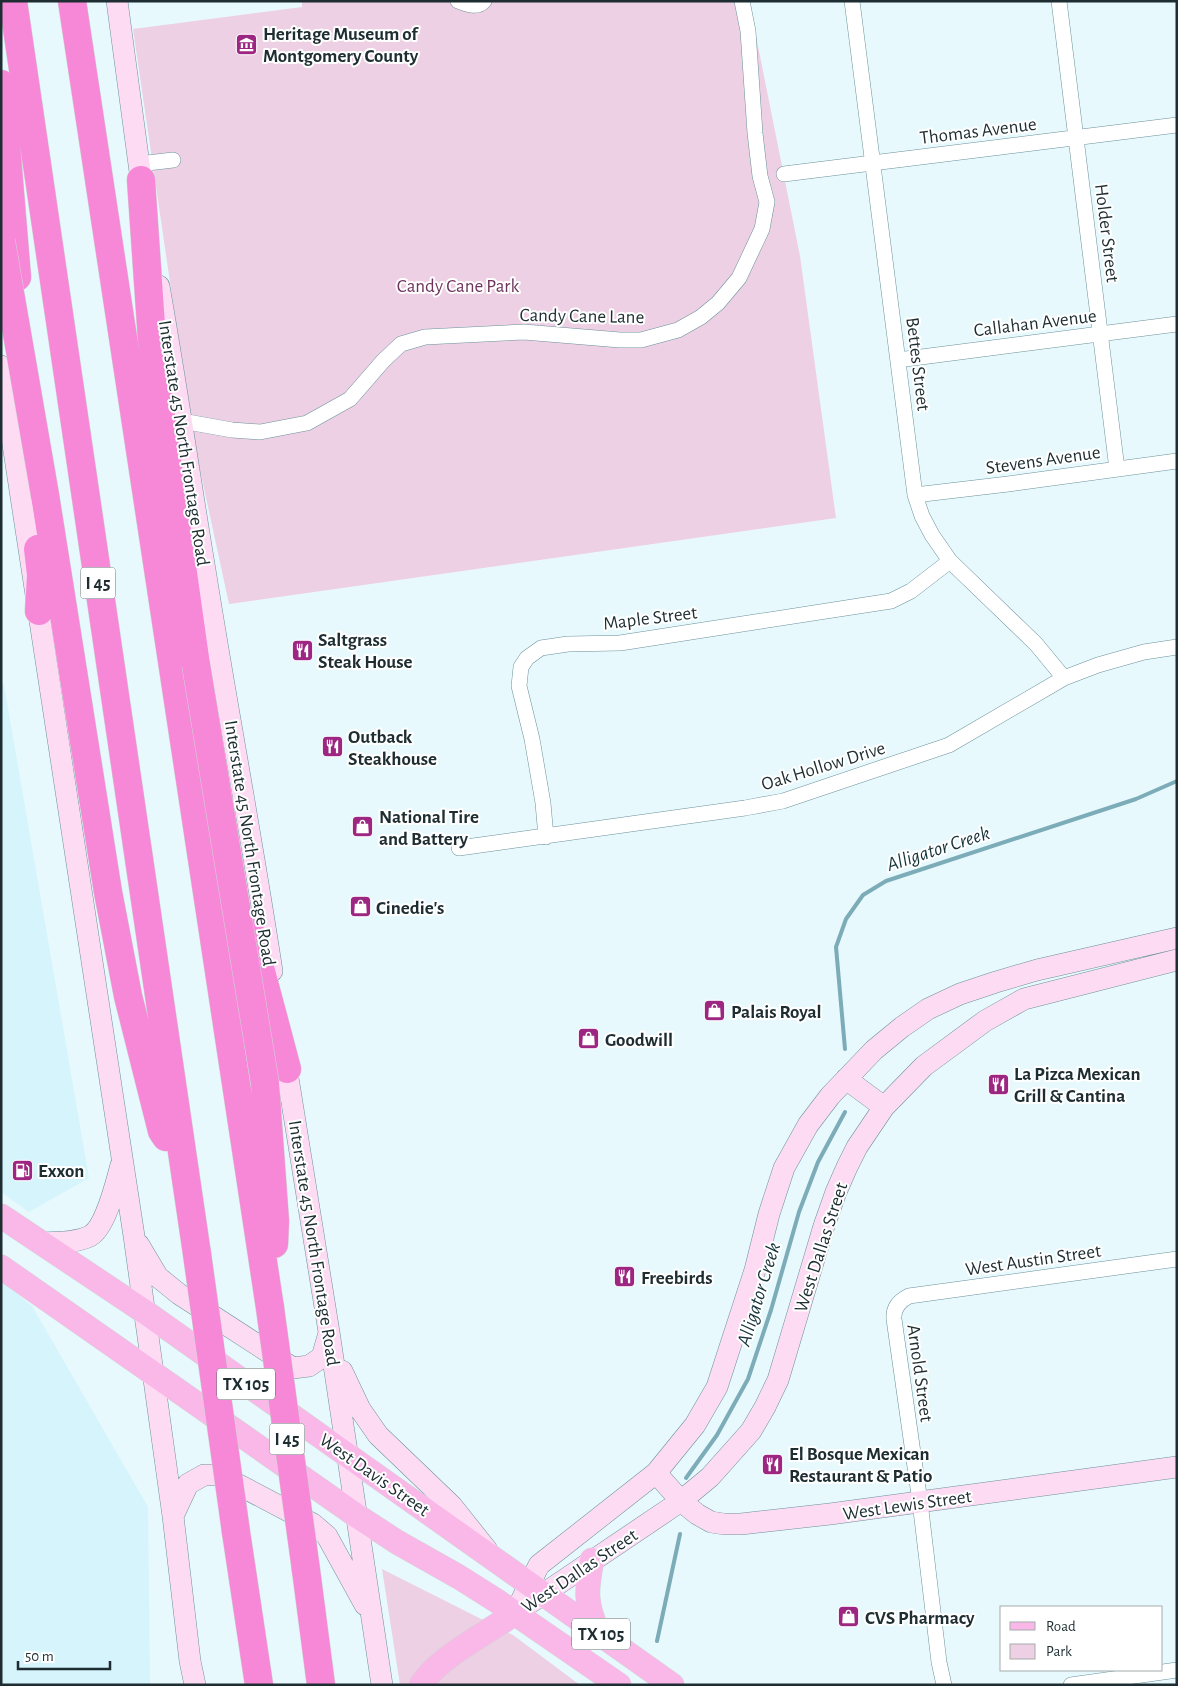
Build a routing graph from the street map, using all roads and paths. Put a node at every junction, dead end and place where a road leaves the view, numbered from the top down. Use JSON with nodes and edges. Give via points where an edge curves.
{"nodes":[{"id":1,"x":13,"y":1,"type":"edge"},
{"id":2,"x":72,"y":1,"type":"edge"},
{"id":3,"x":117,"y":1,"type":"edge"},
{"id":4,"x":458,"y":1,"type":"edge"},
{"id":5,"x":484,"y":1,"type":"edge"},
{"id":6,"x":742,"y":1,"type":"edge"},
{"id":7,"x":852,"y":1,"type":"edge"},
{"id":8,"x":1059,"y":1,"type":"edge"},
{"id":9,"x":1,"y":84,"type":"edge"},
{"id":10,"x":1177,"y":124,"type":"edge"},
{"id":11,"x":1075,"y":137,"type":"junction"},
{"id":12,"x":173,"y":160,"type":"dead end"},
{"id":13,"x":873,"y":163,"type":"junction"},
{"id":14,"x":140,"y":172,"type":"junction"},
{"id":15,"x":784,"y":174,"type":"dead end"},
{"id":16,"x":1,"y":241,"type":"edge"},
{"id":17,"x":1177,"y":324,"type":"edge"},
{"id":18,"x":1100,"y":334,"type":"junction"},
{"id":19,"x":898,"y":360,"type":"junction"},
{"id":20,"x":1,"y":366,"type":"edge"},
{"id":21,"x":182,"y":421,"type":"junction"},
{"id":22,"x":1177,"y":461,"type":"edge"},
{"id":23,"x":142,"y":467,"type":"junction"},
{"id":24,"x":1117,"y":469,"type":"junction"},
{"id":25,"x":915,"y":495,"type":"junction"},
{"id":26,"x":950,"y":562,"type":"junction"},
{"id":27,"x":39,"y":611,"type":"junction"},
{"id":28,"x":1177,"y":647,"type":"edge"},
{"id":29,"x":1064,"y":678,"type":"junction"},
{"id":30,"x":546,"y":836,"type":"junction"},
{"id":31,"x":458,"y":848,"type":"dead end"},
{"id":32,"x":1176,"y":949,"type":"edge"},
{"id":33,"x":991,"y":984,"type":"junction"},
{"id":34,"x":1005,"y":1010,"type":"junction"},
{"id":35,"x":276,"y":1076,"type":"junction"},
{"id":36,"x":846,"y":1079,"type":"junction"},
{"id":37,"x":884,"y":1107,"type":"junction"},
{"id":38,"x":123,"y":1160,"type":"junction"},
{"id":39,"x":184,"y":1164,"type":"junction"},
{"id":40,"x":1,"y":1216,"type":"edge"},
{"id":41,"x":134,"y":1236,"type":"junction"},
{"id":42,"x":43,"y":1243,"type":"junction"},
{"id":43,"x":1177,"y":1259,"type":"edge"},
{"id":44,"x":1,"y":1267,"type":"edge"},
{"id":45,"x":897,"y":1305,"type":"joint"},
{"id":46,"x":270,"y":1308,"type":"junction"},
{"id":47,"x":145,"y":1312,"type":"junction"},
{"id":48,"x":331,"y":1342,"type":"junction"},
{"id":49,"x":153,"y":1373,"type":"junction"},
{"id":50,"x":348,"y":1455,"type":"junction"},
{"id":51,"x":1177,"y":1467,"type":"edge"},
{"id":52,"x":656,"y":1473,"type":"junction"},
{"id":53,"x":681,"y":1501,"type":"junction"},
{"id":54,"x":920,"y":1502,"type":"junction"},
{"id":55,"x":173,"y":1516,"type":"junction"},
{"id":56,"x":357,"y":1516,"type":"junction"},
{"id":57,"x":493,"y":1558,"type":"junction"},
{"id":58,"x":592,"y":1560,"type":"junction"},
{"id":59,"x":537,"y":1589,"type":"junction"},
{"id":60,"x":515,"y":1614,"type":"junction"},
{"id":61,"x":373,"y":1619,"type":"junction"},
{"id":62,"x":598,"y":1632,"type":"junction"},
{"id":63,"x":190,"y":1661,"type":"junction"},
{"id":64,"x":1177,"y":1670,"type":"edge"},
{"id":65,"x":188,"y":1685,"type":"edge"},
{"id":66,"x":195,"y":1685,"type":"edge"},
{"id":67,"x":259,"y":1685,"type":"edge"},
{"id":68,"x":321,"y":1685,"type":"edge"},
{"id":69,"x":382,"y":1685,"type":"edge"},
{"id":70,"x":421,"y":1685,"type":"edge"},
{"id":71,"x":619,"y":1685,"type":"edge"},
{"id":72,"x":672,"y":1685,"type":"edge"},
{"id":73,"x":944,"y":1685,"type":"edge"},
{"id":74,"x":1071,"y":1685,"type":"edge"}],
"edges":[{"from":1,"to":39,"type":"highway","number":"I 45"},
{"from":2,"to":23,"type":"highway","number":"I 45"},
{"from":3,"to":14,"type":"main road","name":"Interstate 45 North Frontage Road"},
{"from":4,"to":5,"type":"street","via":[[473,6]]},
{"from":6,"to":21,"type":"street","name":"Candy Cane Lane","via":[[748,31],[760,176],[767,202],[762,229],[739,278],[701,317],[678,330],[641,340],[524,332],[424,337],[402,344],[350,400],[307,423],[260,432]]},
{"from":7,"to":13,"type":"street","name":"Bettes Street"},
{"from":8,"to":11,"type":"street","name":"Holder Street"},
{"from":9,"to":27,"type":"highway","via":[[15,241],[30,489],[41,575]]},
{"from":10,"to":11,"type":"street","name":"Thomas Avenue"},
{"from":11,"to":13,"type":"street","name":"Thomas Avenue"},
{"from":11,"to":18,"type":"street","name":"Holder Street"},
{"from":12,"to":14,"type":"street"},
{"from":13,"to":15,"type":"street","name":"Thomas Avenue"},
{"from":13,"to":19,"type":"street","name":"Bettes Street"},
{"from":14,"to":21,"type":"main road","name":"Interstate 45 North Frontage Road"},
{"from":14,"to":35,"type":"highway","bridge":true,"via":[[152,340],[196,665]]},
{"from":16,"to":39,"type":"highway","bridge":true,"via":[[128,996],[162,1131]]},
{"from":17,"to":18,"type":"street","name":"Callahan Avenue"},
{"from":18,"to":19,"type":"street","name":"Callahan Avenue"},
{"from":18,"to":24,"type":"street","name":"Holder Street"},
{"from":19,"to":25,"type":"street","name":"Bettes Street"},
{"from":20,"to":27,"type":"main road"},
{"from":21,"to":35,"type":"main road","name":"Interstate 45 North Frontage Road","via":[[254,850]]},
{"from":22,"to":24,"type":"street","name":"Stevens Avenue"},
{"from":23,"to":35,"type":"highway","via":[[173,620]]},
{"from":23,"to":46,"type":"highway","number":"I 45"},
{"from":24,"to":25,"type":"street","name":"Stevens Avenue"},
{"from":25,"to":26,"type":"street","name":"Bettes Street","via":[[922,516]]},
{"from":26,"to":29,"type":"street","name":"Bettes Street","via":[[1036,644]]},
{"from":26,"to":30,"type":"street","name":"Maple Street","via":[[911,591],[890,601],[620,643],[541,648],[521,667],[519,686],[532,739]]},
{"from":27,"to":38,"type":"main road"},
{"from":28,"to":29,"type":"street","name":"Oak Hollow Drive","via":[[1098,664]]},
{"from":29,"to":30,"type":"street","name":"Oak Hollow Drive","via":[[949,745],[783,801]]},
{"from":30,"to":31,"type":"street","name":"Oak Hollow Drive"},
{"from":32,"to":33,"type":"main road","name":"West Dallas Street","via":[[1037,970]]},
{"from":32,"to":34,"type":"main road","name":"West Dallas Street","via":[[1024,999]]},
{"from":33,"to":34,"type":"main road"},
{"from":33,"to":36,"type":"main road","name":"West Dallas Street","via":[[928,1009],[874,1050]]},
{"from":34,"to":37,"type":"main road","name":"West Dallas Street","via":[[935,1056]]},
{"from":35,"to":46,"type":"highway","via":[[275,1221]]},
{"from":35,"to":48,"type":"main road","name":"Interstate 45 North Frontage Road"},
{"from":36,"to":37,"type":"main road"},
{"from":36,"to":52,"type":"main road","name":"West Dallas Street","via":[[808,1125],[784,1168],[717,1387],[696,1425]]},
{"from":37,"to":53,"type":"main road","name":"West Dallas Street","via":[[857,1147],[836,1192],[778,1380],[765,1407],[733,1453]]},
{"from":38,"to":41,"type":"main road"},
{"from":38,"to":42,"type":"main road","via":[[106,1215],[92,1235],[80,1240]]},
{"from":39,"to":67,"type":"highway","number":"I 45","bridge":true},
{"from":40,"to":42,"type":"main road","name":"West Davis Street","number":"TX 105"},
{"from":41,"to":47,"type":"main road"},
{"from":41,"to":48,"type":"main road","via":[[158,1277],[293,1368],[309,1366],[322,1357]]},
{"from":42,"to":47,"type":"main road","name":"West Davis Street","number":"TX 105"},
{"from":43,"to":45,"type":"street","name":"West Austin Street","via":[[910,1296]]},
{"from":44,"to":49,"type":"main road","number":"TX 105"},
{"from":45,"to":54,"type":"street","name":"Arnold Street","via":[[893,1313]]},
{"from":46,"to":68,"type":"highway","number":"I 45","bridge":true},
{"from":47,"to":49,"type":"main road"},
{"from":47,"to":50,"type":"main road","name":"West Davis Street","number":"TX 105"},
{"from":48,"to":50,"type":"main road","name":"Interstate 45 North Frontage Road"},
{"from":48,"to":57,"type":"main road","via":[[360,1409],[378,1435],[452,1506]]},
{"from":49,"to":55,"type":"main road"},
{"from":49,"to":56,"type":"main road","number":"TX 105"},
{"from":50,"to":56,"type":"main road","name":"Interstate 45 North Frontage Road"},
{"from":50,"to":57,"type":"main road","name":"West Davis Street","number":"TX 105"},
{"from":51,"to":54,"type":"main road","name":"West Lewis Street"},
{"from":52,"to":53,"type":"main road","name":"West Lewis Street"},
{"from":52,"to":59,"type":"main road","name":"West Dallas Street","via":[[539,1565]]},
{"from":53,"to":54,"type":"main road","name":"West Lewis Street","via":[[711,1522],[724,1524]]},
{"from":53,"to":58,"type":"main road","name":"West Dallas Street"},
{"from":54,"to":73,"type":"street","name":"Arnold Street"},
{"from":55,"to":61,"type":"main road","via":[[188,1484],[204,1475],[220,1474],[313,1524],[327,1536]]},
{"from":55,"to":63,"type":"main road"},
{"from":56,"to":60,"type":"main road","number":"TX 105"},
{"from":56,"to":61,"type":"main road","name":"Interstate 45 North Frontage Road"},
{"from":57,"to":59,"type":"main road","name":"West Davis Street","number":"TX 105"},
{"from":58,"to":59,"type":"main road","name":"West Dallas Street"},
{"from":58,"to":62,"type":"main road","via":[[587,1598]]},
{"from":59,"to":60,"type":"main road","name":"West Dallas Street"},
{"from":59,"to":62,"type":"main road","name":"West Davis Street","number":"TX 105"},
{"from":60,"to":70,"type":"main road","via":[[440,1663]]},
{"from":60,"to":71,"type":"main road","number":"TX 105"},
{"from":61,"to":69,"type":"main road","name":"Interstate 45 North Frontage Road"},
{"from":62,"to":72,"type":"main road","name":"West Davis Street","number":"TX 105"},
{"from":63,"to":65,"type":"main road"},
{"from":63,"to":66,"type":"main road"},
{"from":64,"to":74,"type":"street"}]}
